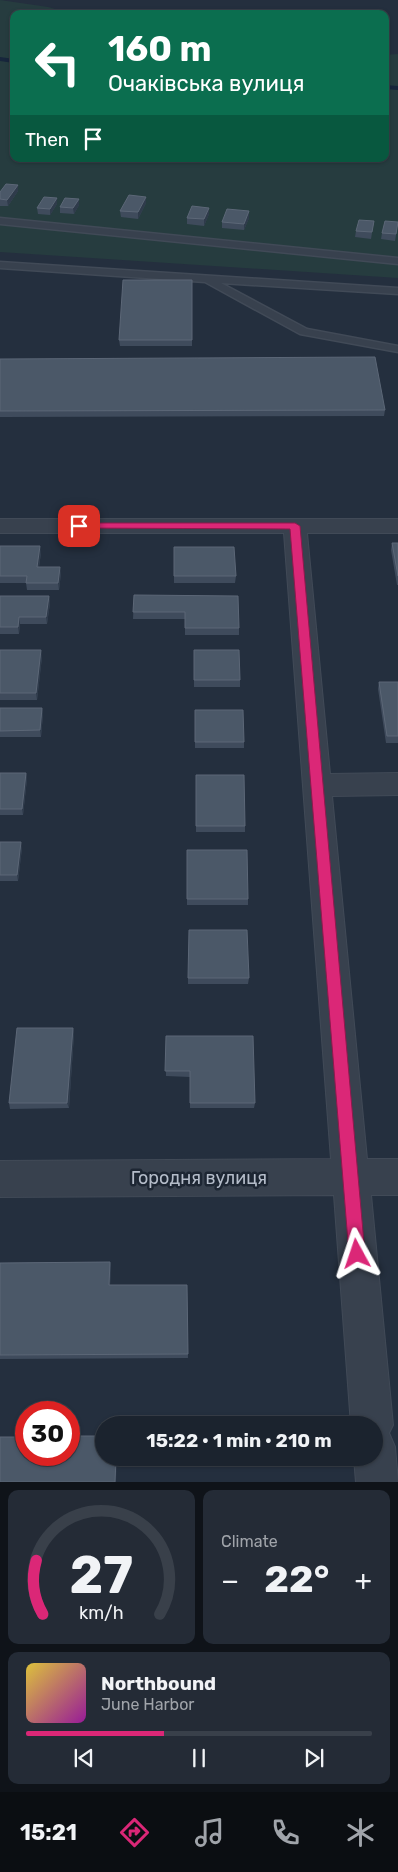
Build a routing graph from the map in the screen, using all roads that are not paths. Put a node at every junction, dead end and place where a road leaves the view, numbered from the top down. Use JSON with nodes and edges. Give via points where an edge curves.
{"nodes":[{"id":1,"x":0,"y":220,"type":"edge"},
{"id":2,"x":398,"y":261,"type":"edge"},
{"id":3,"x":0,"y":265,"type":"edge"},
{"id":4,"x":204,"y":278,"type":"junction"},
{"id":5,"x":398,"y":291,"type":"edge"},
{"id":6,"x":398,"y":349,"type":"edge"},
{"id":7,"x":0,"y":526,"type":"edge"},
{"id":8,"x":295,"y":526,"type":"junction"},
{"id":9,"x":398,"y":526,"type":"edge"},
{"id":10,"x":398,"y":784,"type":"edge"},
{"id":11,"x":318,"y":785,"type":"junction"},
{"id":12,"x":351,"y":1178,"type":"junction"},
{"id":13,"x":398,"y":1178,"type":"edge"},
{"id":14,"x":0,"y":1179,"type":"edge"},
{"id":15,"x":371,"y":1416,"type":"edge"},
{"id":16,"x":376,"y":1466,"type":"edge"},
{"id":17,"x":377,"y":1482,"type":"edge"}],
"edges":[{"from":1,"to":2,"type":"lane"},
{"from":3,"to":4,"type":"lane"},
{"from":4,"to":5,"type":"lane"},
{"from":4,"to":6,"type":"lane","via":[[304,332]]},
{"from":7,"to":8,"type":"street"},
{"from":8,"to":9,"type":"street"},
{"from":8,"to":11,"type":"street"},
{"from":10,"to":11,"type":"street"},
{"from":11,"to":12,"type":"street"},
{"from":12,"to":13,"type":"street","name":"Городня вулиця"},
{"from":12,"to":14,"type":"street","name":"Городня вулиця"},
{"from":12,"to":15,"type":"street"},
{"from":16,"to":17,"type":"street"}]}
